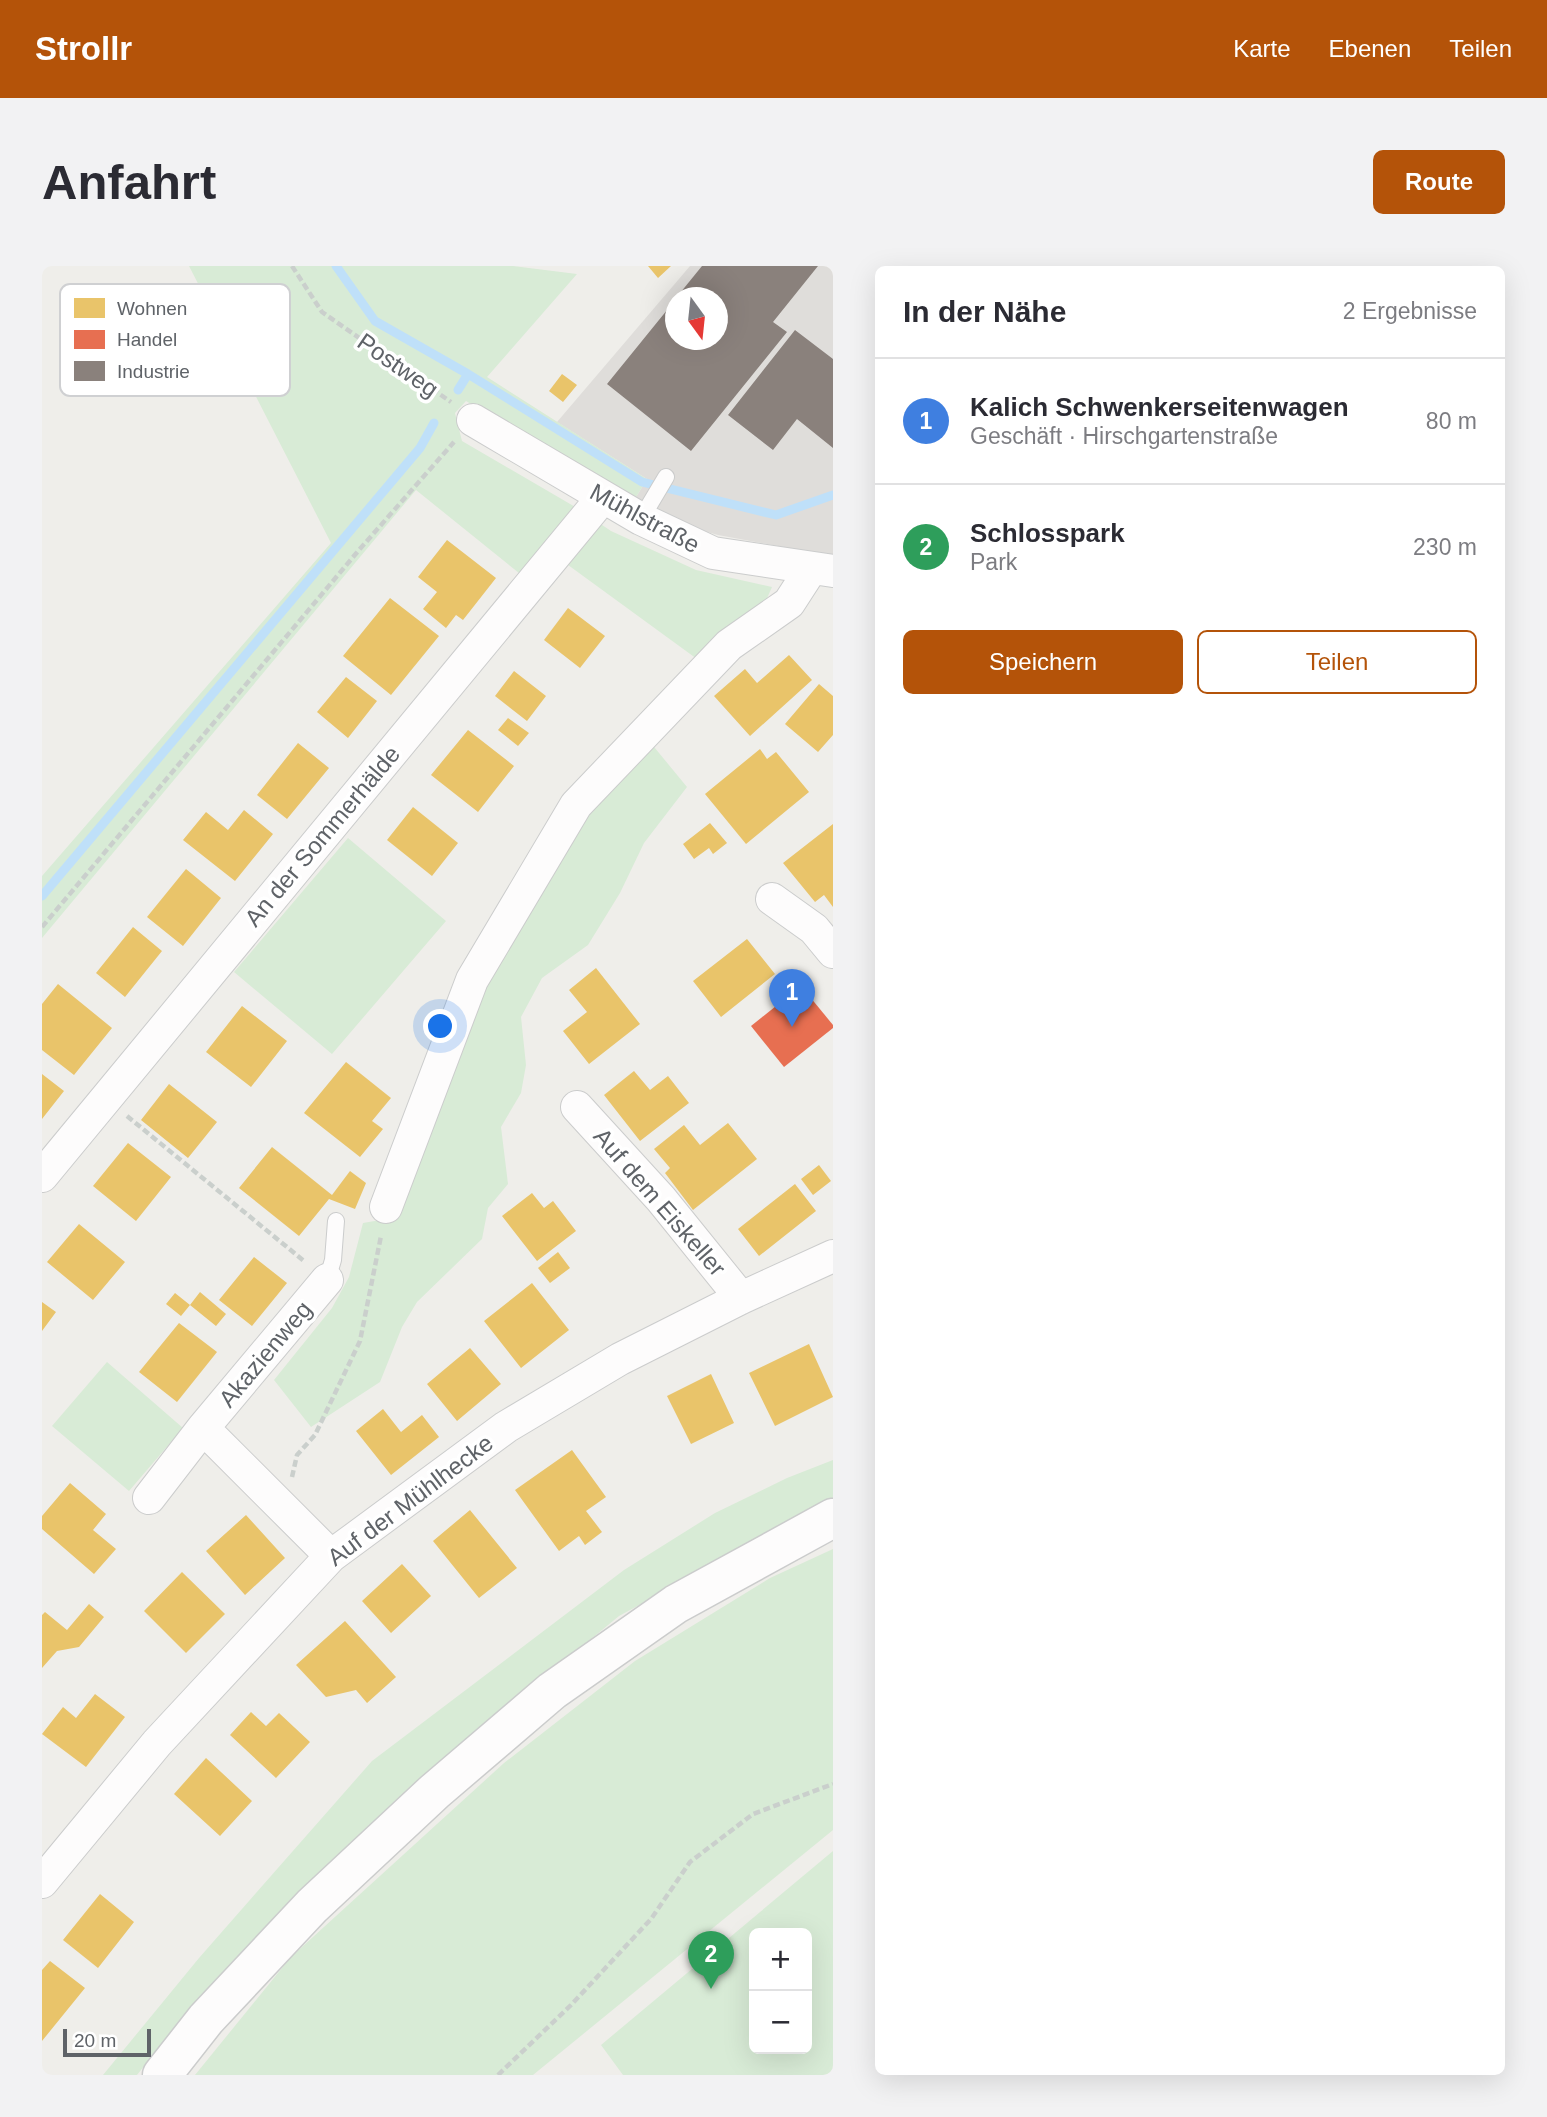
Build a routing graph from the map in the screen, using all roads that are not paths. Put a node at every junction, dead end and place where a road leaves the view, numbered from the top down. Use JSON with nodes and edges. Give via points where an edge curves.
{"nodes":[{"id":1,"x":473,"y":420,"type":"road end"},
{"id":2,"x":666,"y":477,"type":"dead end"},
{"id":3,"x":603,"y":497,"type":"junction"},
{"id":4,"x":646,"y":510,"type":"junction"},
{"id":5,"x":822,"y":570,"type":"edge"},
{"id":6,"x":772,"y":899,"type":"dead end"},
{"id":7,"x":833,"y":952,"type":"edge"},
{"id":8,"x":577,"y":1107,"type":"dead end"},
{"id":9,"x":42,"y":1176,"type":"edge"},
{"id":10,"x":386,"y":1207,"type":"road end"},
{"id":11,"x":336,"y":1221,"type":"dead end"},
{"id":12,"x":833,"y":1256,"type":"edge"},
{"id":13,"x":327,"y":1280,"type":"joint"},
{"id":14,"x":741,"y":1298,"type":"junction"},
{"id":15,"x":203,"y":1428,"type":"junction"},
{"id":16,"x":149,"y":1498,"type":"dead end"},
{"id":17,"x":833,"y":1518,"type":"edge"},
{"id":18,"x":331,"y":1556,"type":"junction"},
{"id":19,"x":42,"y":1882,"type":"edge"},
{"id":20,"x":162,"y":2075,"type":"edge"}],
"edges":[{"from":1,"to":3,"type":"street","name":"Mühlstraße"},
{"from":2,"to":4,"type":"lane"},
{"from":3,"to":4,"type":"street","name":"Mühlstraße"},
{"from":3,"to":9,"type":"street","name":"An der Sommerhälde"},
{"from":4,"to":5,"type":"street","name":"Mühlstraße","via":[[713,553]]},
{"from":5,"to":10,"type":"street","via":[[789,603],[729,645],[576,804],[472,980]]},
{"from":6,"to":7,"type":"street","via":[[814,929]]},
{"from":8,"to":14,"type":"street","name":"Auf dem Eiskeller","via":[[661,1199]]},
{"from":11,"to":13,"type":"lane"},
{"from":12,"to":14,"type":"street","name":"Auf der Mühlhecke"},
{"from":13,"to":15,"type":"street","name":"Akazienweg"},
{"from":14,"to":18,"type":"street","name":"Auf der Mühlhecke","via":[[620,1359],[506,1427]]},
{"from":15,"to":16,"type":"street","name":"Akazienweg"},
{"from":15,"to":18,"type":"street","name":"Akazienweg"},
{"from":17,"to":20,"type":"street","via":[[676,1604],[551,1691],[312,1906],[205,2019]]},
{"from":18,"to":19,"type":"street","name":"Auf der Mühlhecke","via":[[157,1743]]}]}
